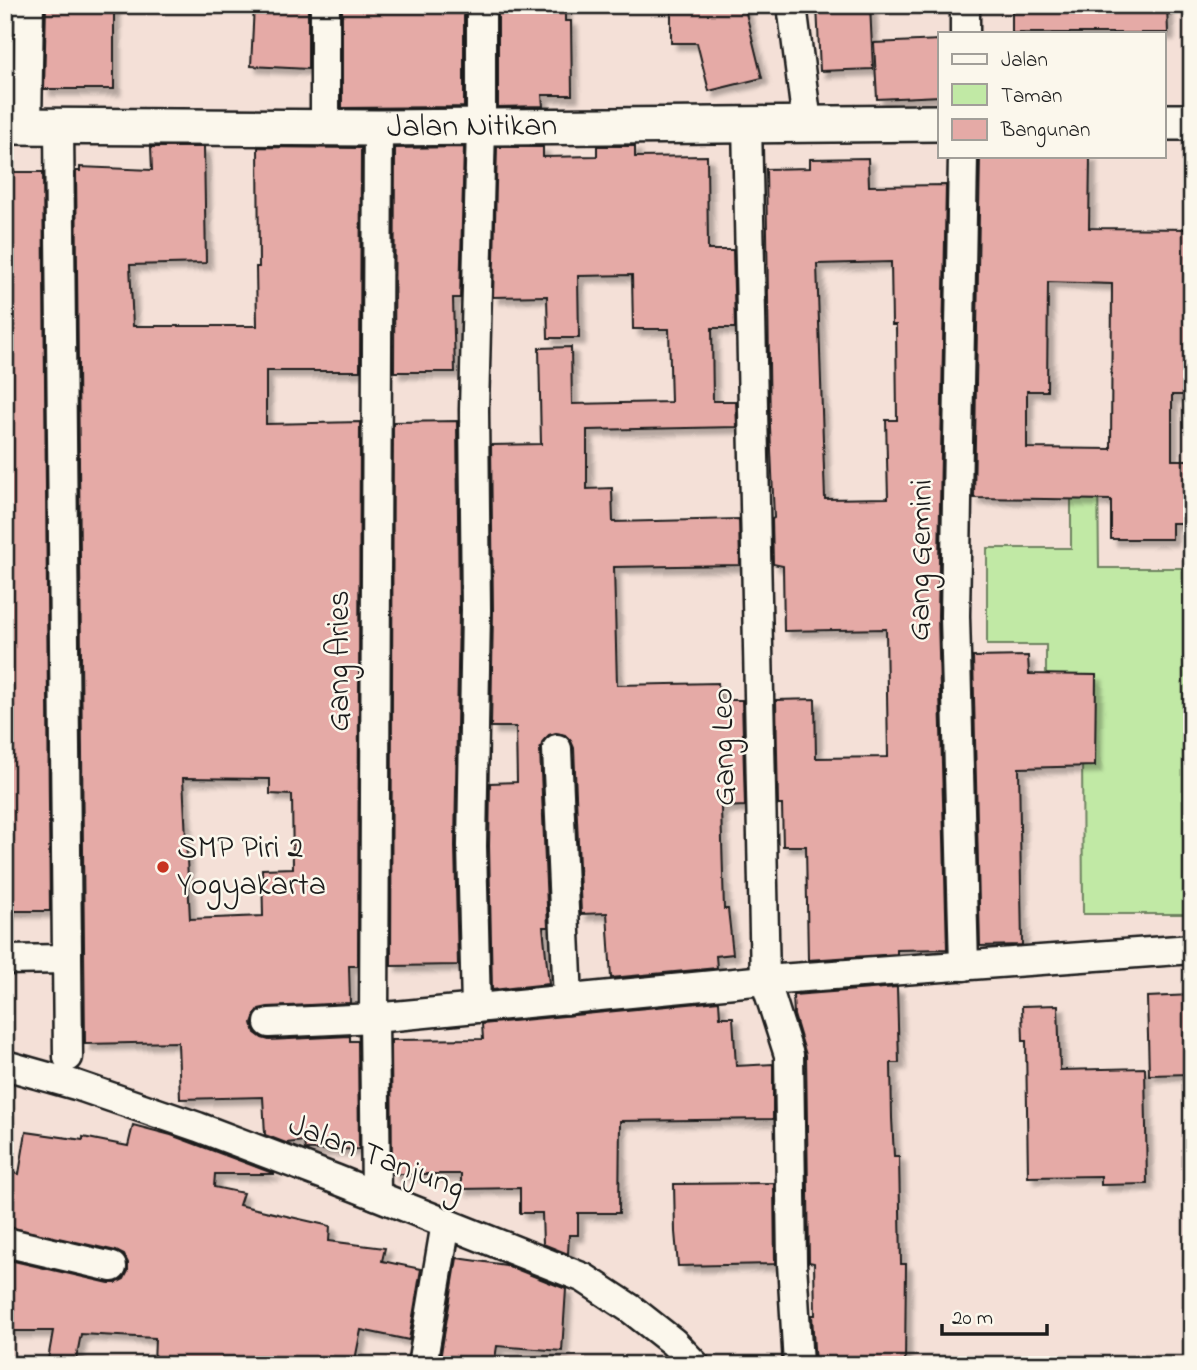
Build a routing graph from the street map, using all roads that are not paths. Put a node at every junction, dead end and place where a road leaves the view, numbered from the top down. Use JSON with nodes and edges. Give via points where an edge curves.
{"nodes":[{"id":1,"x":29,"y":5,"type":"edge"},
{"id":2,"x":326,"y":5,"type":"edge"},
{"id":3,"x":481,"y":5,"type":"edge"},
{"id":4,"x":792,"y":5,"type":"edge"},
{"id":5,"x":965,"y":5,"type":"edge"},
{"id":6,"x":965,"y":32,"type":"edge"},
{"id":7,"x":1166,"y":122,"type":"edge"},
{"id":8,"x":1192,"y":122,"type":"edge"},
{"id":9,"x":747,"y":123,"type":"junction"},
{"id":10,"x":807,"y":123,"type":"junction"},
{"id":11,"x":938,"y":123,"type":"edge"},
{"id":12,"x":31,"y":126,"type":"edge"},
{"id":13,"x":325,"y":127,"type":"junction"},
{"id":14,"x":481,"y":127,"type":"junction"},
{"id":15,"x":378,"y":128,"type":"junction"},
{"id":16,"x":962,"y":158,"type":"edge"},
{"id":17,"x":557,"y":749,"type":"dead end"},
{"id":18,"x":1192,"y":948,"type":"edge"},
{"id":19,"x":67,"y":959,"type":"junction"},
{"id":20,"x":5,"y":960,"type":"edge"},
{"id":21,"x":964,"y":965,"type":"junction"},
{"id":22,"x":765,"y":980,"type":"junction"},
{"id":23,"x":568,"y":1000,"type":"junction"},
{"id":24,"x":476,"y":1008,"type":"junction"},
{"id":25,"x":373,"y":1018,"type":"junction"},
{"id":26,"x":269,"y":1023,"type":"dead end"},
{"id":27,"x":68,"y":1057,"type":"dead end"},
{"id":28,"x":5,"y":1065,"type":"edge"},
{"id":29,"x":376,"y":1195,"type":"junction"},
{"id":30,"x":446,"y":1223,"type":"junction"},
{"id":31,"x":5,"y":1242,"type":"edge"},
{"id":32,"x":112,"y":1267,"type":"dead end"},
{"id":33,"x":422,"y":1365,"type":"edge"},
{"id":34,"x":695,"y":1365,"type":"edge"},
{"id":35,"x":798,"y":1365,"type":"edge"}],
"edges":[{"from":1,"to":12,"type":"street"},
{"from":2,"to":13,"type":"street"},
{"from":3,"to":14,"type":"street"},
{"from":4,"to":10,"type":"street"},
{"from":5,"to":6,"type":"street"},
{"from":7,"to":8,"type":"street"},
{"from":9,"to":10,"type":"street","name":"Jalan Nitikan"},
{"from":9,"to":14,"type":"street","name":"Jalan Nitikan"},
{"from":9,"to":22,"type":"street","name":"Gang Leo"},
{"from":10,"to":11,"type":"street","name":"Jalan Nitikan"},
{"from":12,"to":13,"type":"street","name":"Jalan Nitikan"},
{"from":12,"to":19,"type":"street"},
{"from":13,"to":15,"type":"street","name":"Jalan Nitikan"},
{"from":14,"to":15,"type":"street","name":"Jalan Nitikan"},
{"from":14,"to":24,"type":"street","via":[[474,410]]},
{"from":15,"to":25,"type":"street","name":"Gang Aries"},
{"from":16,"to":21,"type":"street","name":"Gang Gemini","via":[[955,616]]},
{"from":17,"to":23,"type":"street"},
{"from":18,"to":21,"type":"street"},
{"from":19,"to":20,"type":"street"},
{"from":19,"to":27,"type":"street"},
{"from":21,"to":22,"type":"street"},
{"from":22,"to":23,"type":"street"},
{"from":22,"to":35,"type":"street","name":"Gang Leo","via":[[789,1055]]},
{"from":23,"to":24,"type":"street"},
{"from":24,"to":25,"type":"street"},
{"from":25,"to":26,"type":"street"},
{"from":25,"to":29,"type":"street","name":"Gang Aries"},
{"from":28,"to":29,"type":"street","name":"Jalan Tanjung","via":[[198,1127]]},
{"from":29,"to":30,"type":"street","name":"Jalan Tanjung"},
{"from":30,"to":33,"type":"street"},
{"from":30,"to":34,"type":"street","name":"Jalan Tanjung","via":[[584,1278],[631,1309]]},
{"from":31,"to":32,"type":"street"}]}
